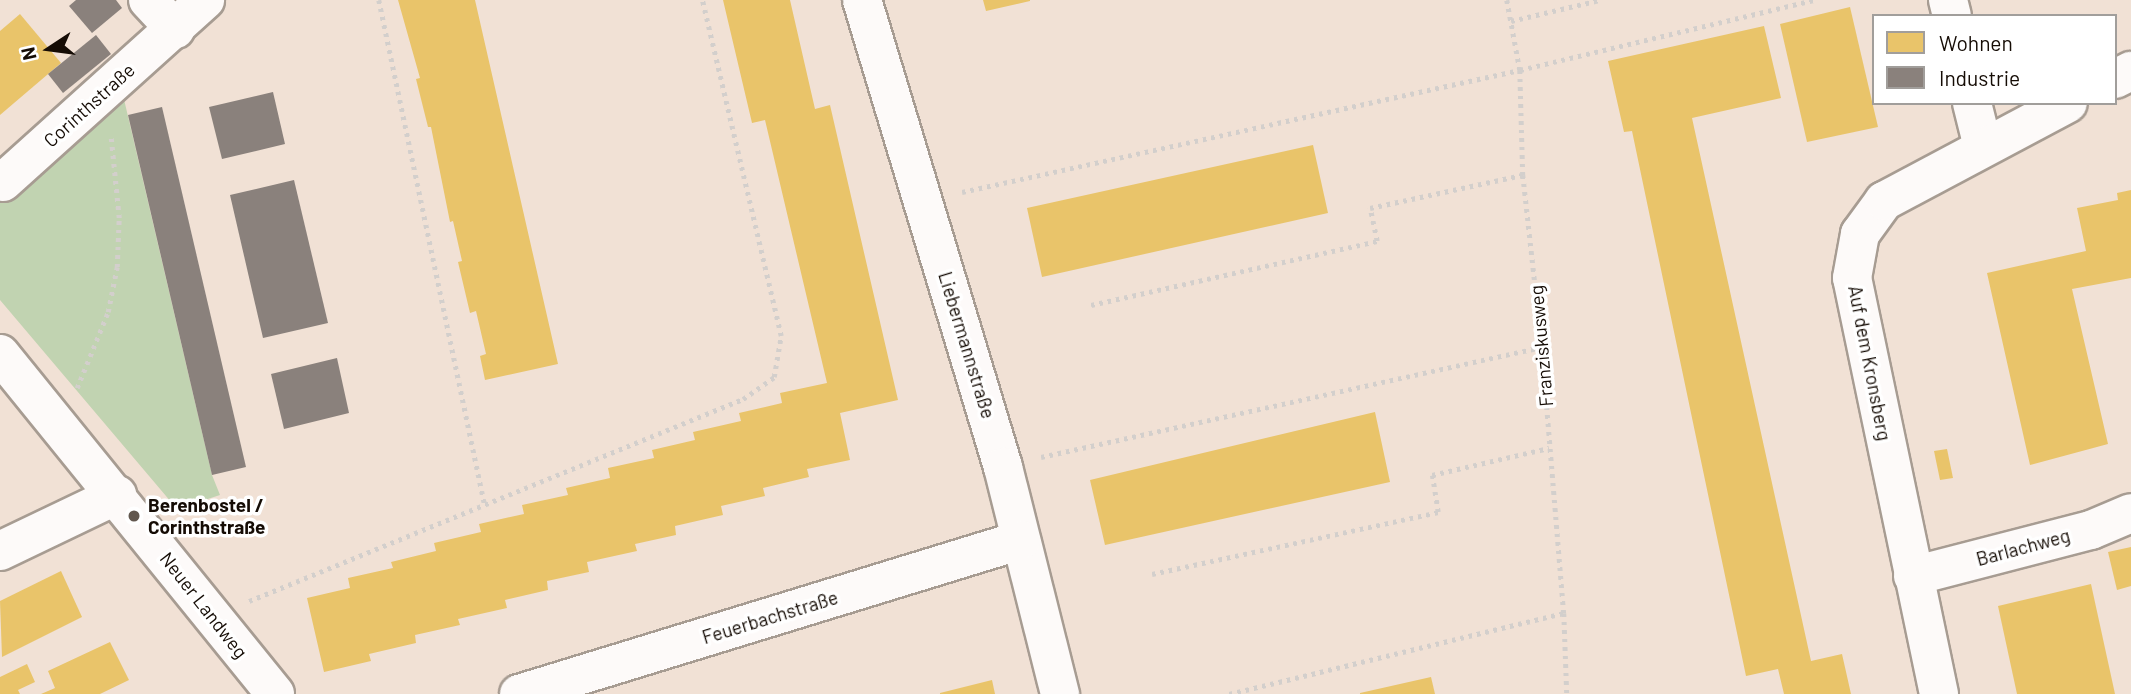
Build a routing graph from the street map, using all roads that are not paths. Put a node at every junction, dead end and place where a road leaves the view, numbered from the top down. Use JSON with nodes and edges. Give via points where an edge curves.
{"nodes":[{"id":1,"x":148,"y":0,"type":"edge"},
{"id":2,"x":205,"y":0,"type":"edge"},
{"id":3,"x":862,"y":0,"type":"edge"},
{"id":4,"x":175,"y":29,"type":"junction"},
{"id":5,"x":1972,"y":105,"type":"edge"},
{"id":6,"x":2064,"y":105,"type":"edge"},
{"id":7,"x":1983,"y":147,"type":"junction"},
{"id":8,"x":3,"y":181,"type":"dead end"},
{"id":9,"x":0,"y":354,"type":"edge"},
{"id":10,"x":117,"y":495,"type":"junction"},
{"id":11,"x":2131,"y":513,"type":"edge"},
{"id":12,"x":1021,"y":540,"type":"junction"},
{"id":13,"x":0,"y":551,"type":"edge"},
{"id":14,"x":1913,"y":576,"type":"junction"},
{"id":15,"x":275,"y":694,"type":"edge"},
{"id":16,"x":519,"y":694,"type":"edge"},
{"id":17,"x":1060,"y":694,"type":"edge"},
{"id":18,"x":1939,"y":694,"type":"edge"}],
"edges":[{"from":1,"to":4,"type":"street"},
{"from":2,"to":4,"type":"street","name":"Corinthstraße"},
{"from":3,"to":12,"type":"street","name":"Liebermannstraße","via":[[985,404]]},
{"from":4,"to":8,"type":"street","name":"Corinthstraße"},
{"from":5,"to":7,"type":"street"},
{"from":6,"to":7,"type":"street","name":"Auf dem Kronsberg"},
{"from":7,"to":14,"type":"street","name":"Auf dem Kronsberg","via":[[1884,201],[1860,234],[1852,278]]},
{"from":9,"to":10,"type":"street","name":"Neuer Landweg"},
{"from":10,"to":13,"type":"street"},
{"from":10,"to":15,"type":"street","name":"Neuer Landweg"},
{"from":11,"to":14,"type":"street","name":"Barlachweg","via":[[2091,530]]},
{"from":12,"to":16,"type":"street","name":"Feuerbachstraße"},
{"from":12,"to":17,"type":"street","name":"Liebermannstraße"},
{"from":14,"to":18,"type":"street","name":"Auf dem Kronsberg"}]}
